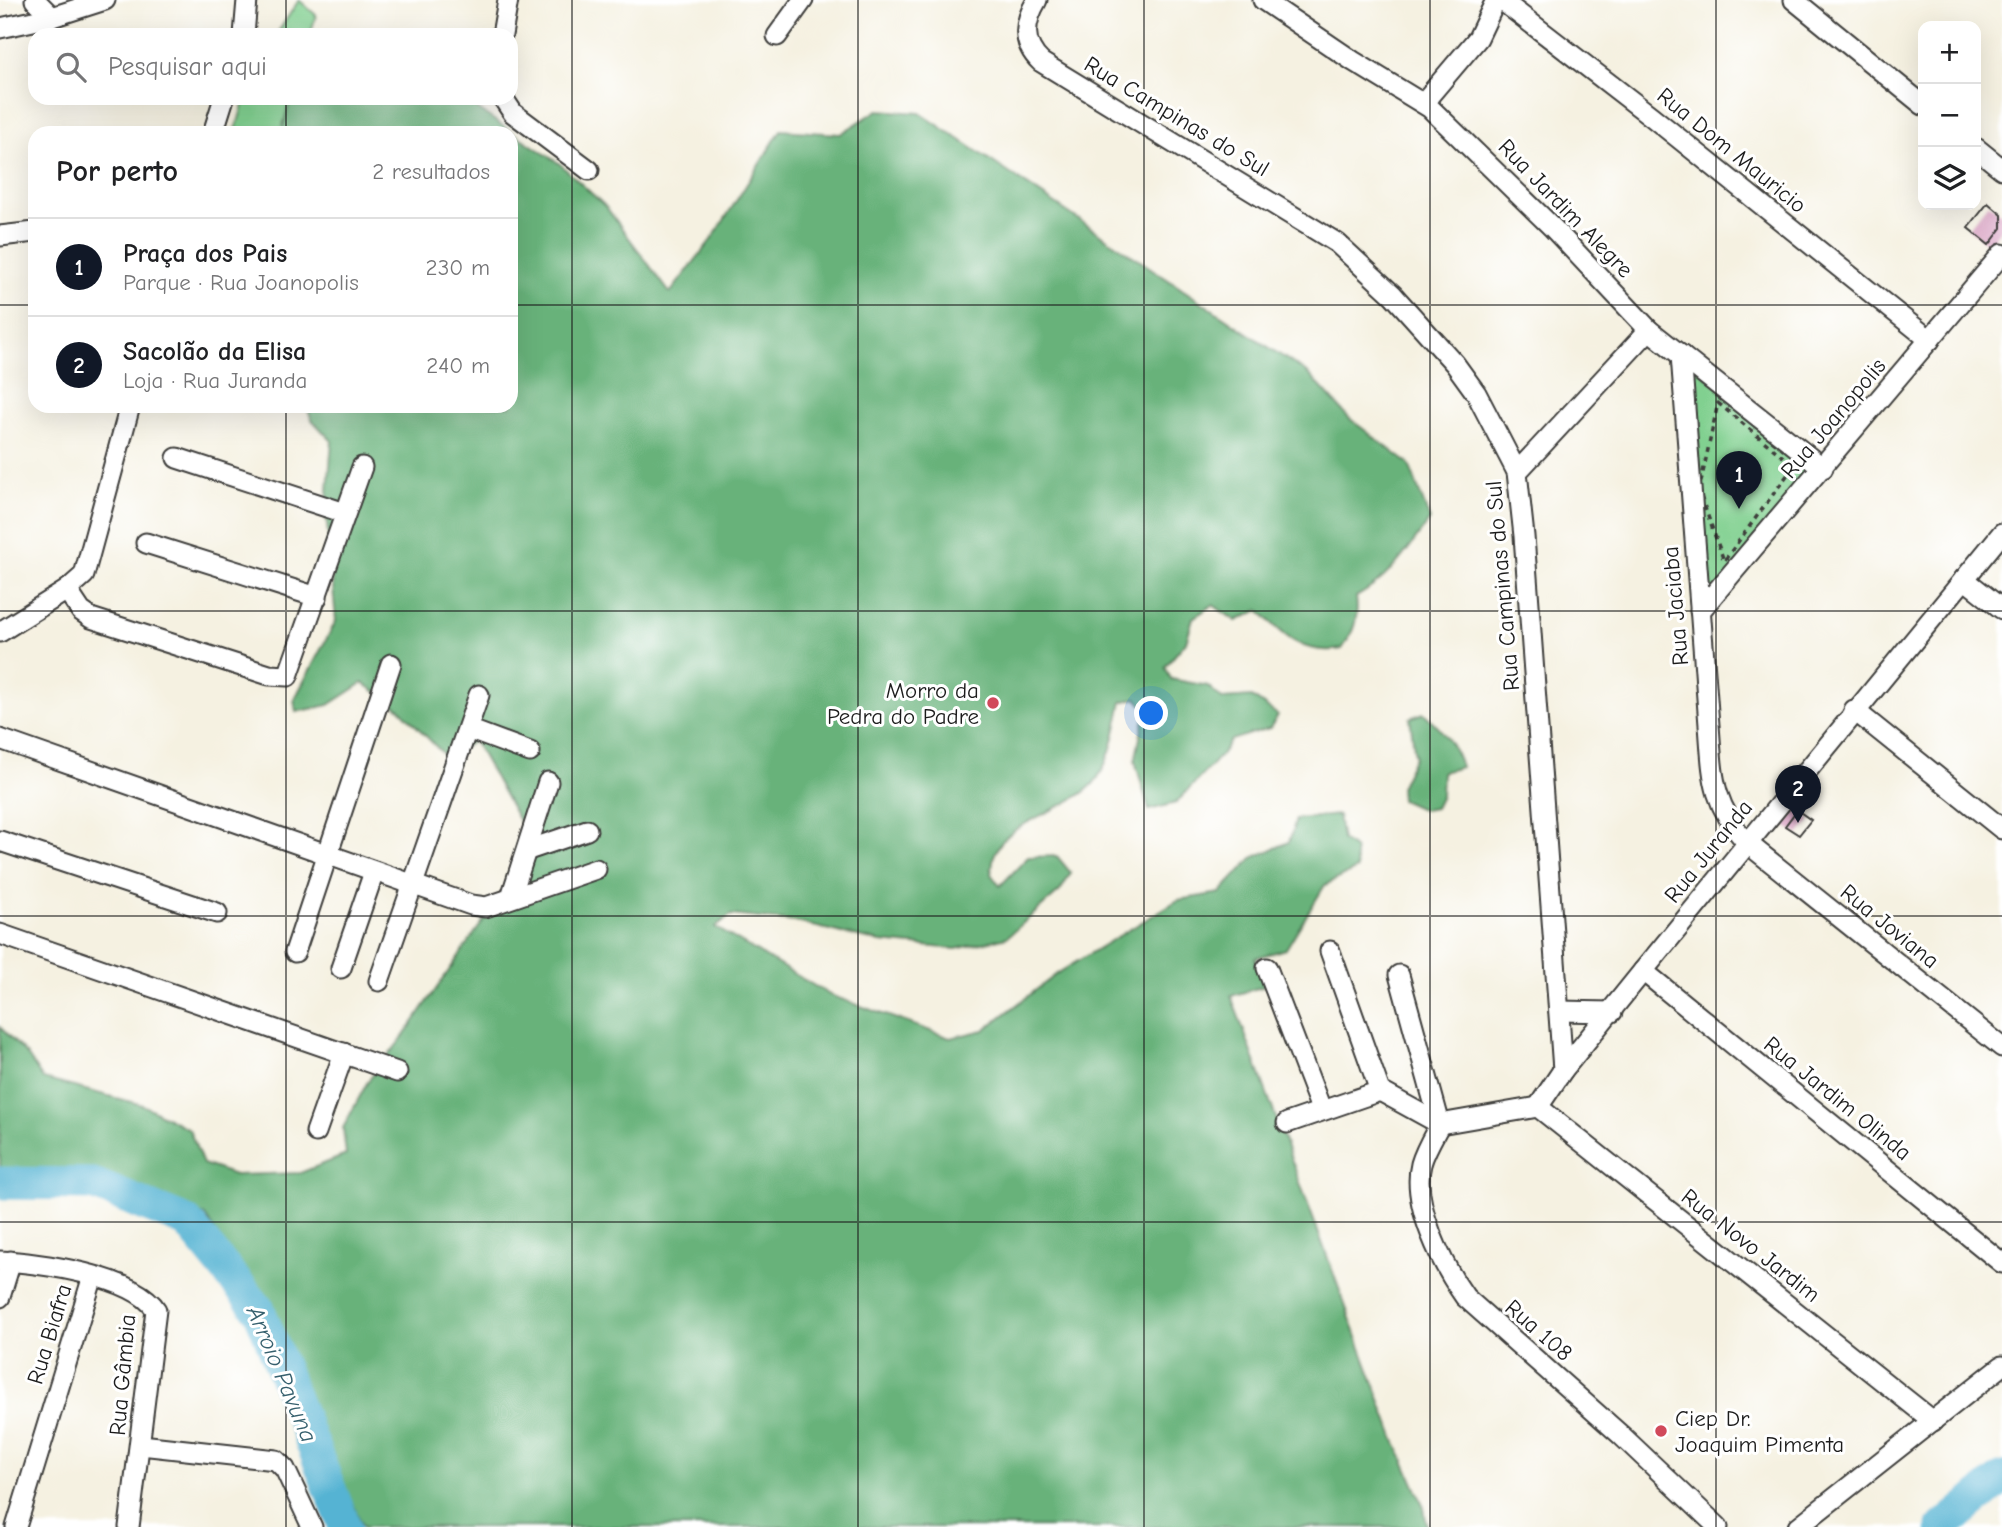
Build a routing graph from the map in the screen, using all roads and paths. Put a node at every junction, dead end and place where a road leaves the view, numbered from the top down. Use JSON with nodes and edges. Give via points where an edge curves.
{"nodes":[{"id":1,"x":35,"y":0,"type":"edge"},
{"id":2,"x":105,"y":0,"type":"edge"},
{"id":3,"x":247,"y":0,"type":"edge"},
{"id":4,"x":508,"y":0,"type":"edge"},
{"id":5,"x":803,"y":0,"type":"edge"},
{"id":6,"x":1037,"y":0,"type":"edge"},
{"id":7,"x":1263,"y":0,"type":"edge"},
{"id":8,"x":1499,"y":0,"type":"edge"},
{"id":9,"x":1794,"y":0,"type":"edge"},
{"id":10,"x":52,"y":17,"type":"junction"},
{"id":11,"x":0,"y":28,"type":"edge"},
{"id":12,"x":245,"y":28,"type":"edge"},
{"id":13,"x":503,"y":28,"type":"edge"},
{"id":14,"x":778,"y":36,"type":"dead end"},
{"id":15,"x":1918,"y":101,"type":"edge"},
{"id":16,"x":1423,"y":103,"type":"junction"},
{"id":17,"x":222,"y":105,"type":"edge"},
{"id":18,"x":508,"y":105,"type":"edge"},
{"id":19,"x":215,"y":126,"type":"edge"},
{"id":20,"x":1981,"y":152,"type":"edge"},
{"id":21,"x":2002,"y":169,"type":"edge"},
{"id":22,"x":589,"y":170,"type":"dead end"},
{"id":23,"x":28,"y":233,"type":"edge"},
{"id":24,"x":0,"y":236,"type":"edge"},
{"id":25,"x":2002,"y":254,"type":"edge"},
{"id":26,"x":1650,"y":330,"type":"junction"},
{"id":27,"x":1930,"y":340,"type":"junction"},
{"id":28,"x":1681,"y":355,"type":"junction"},
{"id":29,"x":128,"y":413,"type":"edge"},
{"id":30,"x":177,"y":458,"type":"dead end"},
{"id":31,"x":1794,"y":466,"type":"joint"},
{"id":32,"x":362,"y":467,"type":"dead end"},
{"id":33,"x":1823,"y":467,"type":"junction"},
{"id":34,"x":1517,"y":472,"type":"junction"},
{"id":35,"x":345,"y":513,"type":"junction"},
{"id":36,"x":2002,"y":533,"type":"edge"},
{"id":37,"x":146,"y":543,"type":"dead end"},
{"id":38,"x":1965,"y":579,"type":"junction"},
{"id":39,"x":67,"y":590,"type":"junction"},
{"id":40,"x":317,"y":597,"type":"junction"},
{"id":41,"x":2002,"y":609,"type":"edge"},
{"id":42,"x":1700,"y":611,"type":"junction"},
{"id":43,"x":0,"y":632,"type":"edge"},
{"id":44,"x":391,"y":664,"type":"dead end"},
{"id":45,"x":479,"y":695,"type":"dead end"},
{"id":46,"x":1854,"y":710,"type":"junction"},
{"id":47,"x":468,"y":729,"type":"junction"},
{"id":48,"x":0,"y":738,"type":"edge"},
{"id":49,"x":530,"y":752,"type":"dead end"},
{"id":50,"x":548,"y":782,"type":"dead end"},
{"id":51,"x":2002,"y":829,"type":"edge"},
{"id":52,"x":587,"y":830,"type":"dead end"},
{"id":53,"x":0,"y":841,"type":"edge"},
{"id":54,"x":1747,"y":843,"type":"junction"},
{"id":55,"x":528,"y":850,"type":"junction"},
{"id":56,"x":327,"y":856,"type":"junction"},
{"id":57,"x":596,"y":869,"type":"dead end"},
{"id":58,"x":374,"y":872,"type":"junction"},
{"id":59,"x":414,"y":885,"type":"junction"},
{"id":60,"x":511,"y":897,"type":"junction"},
{"id":61,"x":217,"y":913,"type":"dead end"},
{"id":62,"x":0,"y":934,"type":"edge"},
{"id":63,"x":1330,"y":951,"type":"dead end"},
{"id":64,"x":295,"y":952,"type":"dead end"},
{"id":65,"x":341,"y":968,"type":"dead end"},
{"id":66,"x":1267,"y":968,"type":"dead end"},
{"id":67,"x":1643,"y":971,"type":"junction"},
{"id":68,"x":1399,"y":975,"type":"dead end"},
{"id":69,"x":379,"y":981,"type":"dead end"},
{"id":70,"x":1559,"y":1011,"type":"junction"},
{"id":71,"x":1612,"y":1012,"type":"junction"},
{"id":72,"x":2002,"y":1047,"type":"edge"},
{"id":73,"x":344,"y":1053,"type":"junction"},
{"id":74,"x":1563,"y":1070,"type":"junction"},
{"id":75,"x":397,"y":1072,"type":"dead end"},
{"id":76,"x":1380,"y":1091,"type":"junction"},
{"id":77,"x":1538,"y":1107,"type":"junction"},
{"id":78,"x":1321,"y":1109,"type":"junction"},
{"id":79,"x":1287,"y":1123,"type":"dead end"},
{"id":80,"x":1440,"y":1124,"type":"junction"},
{"id":81,"x":316,"y":1132,"type":"dead end"},
{"id":82,"x":5,"y":1261,"type":"edge"},
{"id":83,"x":2002,"y":1263,"type":"edge"},
{"id":84,"x":93,"y":1276,"type":"junction"},
{"id":85,"x":0,"y":1297,"type":"edge"},
{"id":86,"x":2002,"y":1366,"type":"edge"},
{"id":87,"x":1933,"y":1421,"type":"junction"},
{"id":88,"x":141,"y":1445,"type":"junction"},
{"id":89,"x":299,"y":1500,"type":"junction"},
{"id":90,"x":16,"y":1527,"type":"edge"},
{"id":91,"x":129,"y":1527,"type":"edge"},
{"id":92,"x":295,"y":1527,"type":"edge"},
{"id":93,"x":312,"y":1527,"type":"edge"},
{"id":94,"x":1718,"y":1527,"type":"edge"},
{"id":95,"x":1798,"y":1527,"type":"edge"}],
"edges":[{"from":1,"to":10,"type":"street"},
{"from":2,"to":10,"type":"street"},
{"from":3,"to":12,"type":"street"},
{"from":4,"to":13,"type":"street"},
{"from":5,"to":14,"type":"street"},
{"from":6,"to":34,"type":"street","name":"Rua Campinas do Sul","via":[[1025,27],[1028,46],[1036,57],[1313,226],[1373,274],[1466,377]]},
{"from":7,"to":16,"type":"street","name":"Rua Jardim Alegre"},
{"from":8,"to":16,"type":"street","via":[[1478,38]]},
{"from":8,"to":27,"type":"street","name":"Rua Dom Mauricio"},
{"from":9,"to":15,"type":"street"},
{"from":10,"to":11,"type":"street"},
{"from":16,"to":26,"type":"street","name":"Rua Jardim Alegre","via":[[1499,174]]},
{"from":17,"to":19,"type":"street"},
{"from":18,"to":22,"type":"street"},
{"from":20,"to":21,"type":"street"},
{"from":23,"to":24,"type":"street"},
{"from":25,"to":27,"type":"street","name":"Rua Joanopolis"},
{"from":26,"to":28,"type":"street","name":"Rua Jardim Alegre"},
{"from":26,"to":34,"type":"street"},
{"from":27,"to":33,"type":"street","name":"Rua Joanopolis"},
{"from":28,"to":33,"type":"street","name":"Rua Jardim Alegre"},
{"from":28,"to":42,"type":"street","name":"Rua Jaciaba"},
{"from":29,"to":39,"type":"street","via":[[93,551],[84,575]]},
{"from":30,"to":35,"type":"street"},
{"from":31,"to":31,"type":"path","via":[[1718,403],[1699,491],[1724,561]]},
{"from":32,"to":35,"type":"street"},
{"from":33,"to":42,"type":"street","name":"Rua Joanopolis"},
{"from":34,"to":70,"type":"street","name":"Rua Campinas do Sul"},
{"from":35,"to":40,"type":"street"},
{"from":36,"to":38,"type":"street","name":"Rua Juranda"},
{"from":37,"to":40,"type":"street"},
{"from":38,"to":41,"type":"street"},
{"from":38,"to":46,"type":"street","name":"Rua Juranda"},
{"from":39,"to":40,"type":"street","via":[[91,618],[278,677],[288,676],[292,670]]},
{"from":39,"to":43,"type":"street"},
{"from":42,"to":54,"type":"street","name":"Rua Jaciaba","via":[[1714,782],[1720,808]]},
{"from":44,"to":56,"type":"street"},
{"from":45,"to":47,"type":"street"},
{"from":46,"to":51,"type":"street"},
{"from":46,"to":54,"type":"street","name":"Rua Juranda"},
{"from":47,"to":49,"type":"street"},
{"from":47,"to":59,"type":"street"},
{"from":48,"to":56,"type":"street"},
{"from":50,"to":55,"type":"street"},
{"from":52,"to":55,"type":"street"},
{"from":53,"to":61,"type":"street"},
{"from":54,"to":67,"type":"street","name":"Rua Juranda"},
{"from":54,"to":72,"type":"street","name":"Rua Joviana"},
{"from":55,"to":60,"type":"street"},
{"from":56,"to":58,"type":"street"},
{"from":56,"to":64,"type":"street"},
{"from":57,"to":60,"type":"street"},
{"from":58,"to":59,"type":"street"},
{"from":58,"to":65,"type":"street"},
{"from":59,"to":60,"type":"street","via":[[486,907]]},
{"from":59,"to":69,"type":"street"},
{"from":62,"to":73,"type":"street"},
{"from":63,"to":76,"type":"street"},
{"from":66,"to":78,"type":"street"},
{"from":67,"to":71,"type":"street","name":"Rua Juranda"},
{"from":67,"to":83,"type":"street","name":"Rua Jardim Olinda"},
{"from":68,"to":80,"type":"street"},
{"from":70,"to":71,"type":"street"},
{"from":70,"to":74,"type":"street","name":"Rua Campinas do Sul"},
{"from":71,"to":74,"type":"street","name":"Rua Juranda"},
{"from":73,"to":75,"type":"street"},
{"from":73,"to":81,"type":"street"},
{"from":74,"to":77,"type":"street","name":"Rua Juranda"},
{"from":76,"to":78,"type":"street"},
{"from":76,"to":80,"type":"street"},
{"from":77,"to":80,"type":"street"},
{"from":77,"to":87,"type":"street","name":"Rua Novo Jardim"},
{"from":78,"to":79,"type":"street"},
{"from":80,"to":94,"type":"street","name":"Rua 108","via":[[1422,1162],[1421,1194],[1440,1254],[1457,1286]]},
{"from":82,"to":84,"type":"street","name":"Rua Gâmbia"},
{"from":82,"to":85,"type":"street"},
{"from":84,"to":88,"type":"street","name":"Rua Gâmbia","via":[[147,1298],[156,1310]]},
{"from":84,"to":90,"type":"street","name":"Rua Biafra"},
{"from":86,"to":87,"type":"street"},
{"from":87,"to":95,"type":"street"},
{"from":88,"to":89,"type":"street","via":[[270,1457],[285,1469]]},
{"from":88,"to":91,"type":"street","name":"Rua Gâmbia"},
{"from":89,"to":92,"type":"street"},
{"from":89,"to":93,"type":"street"}]}
